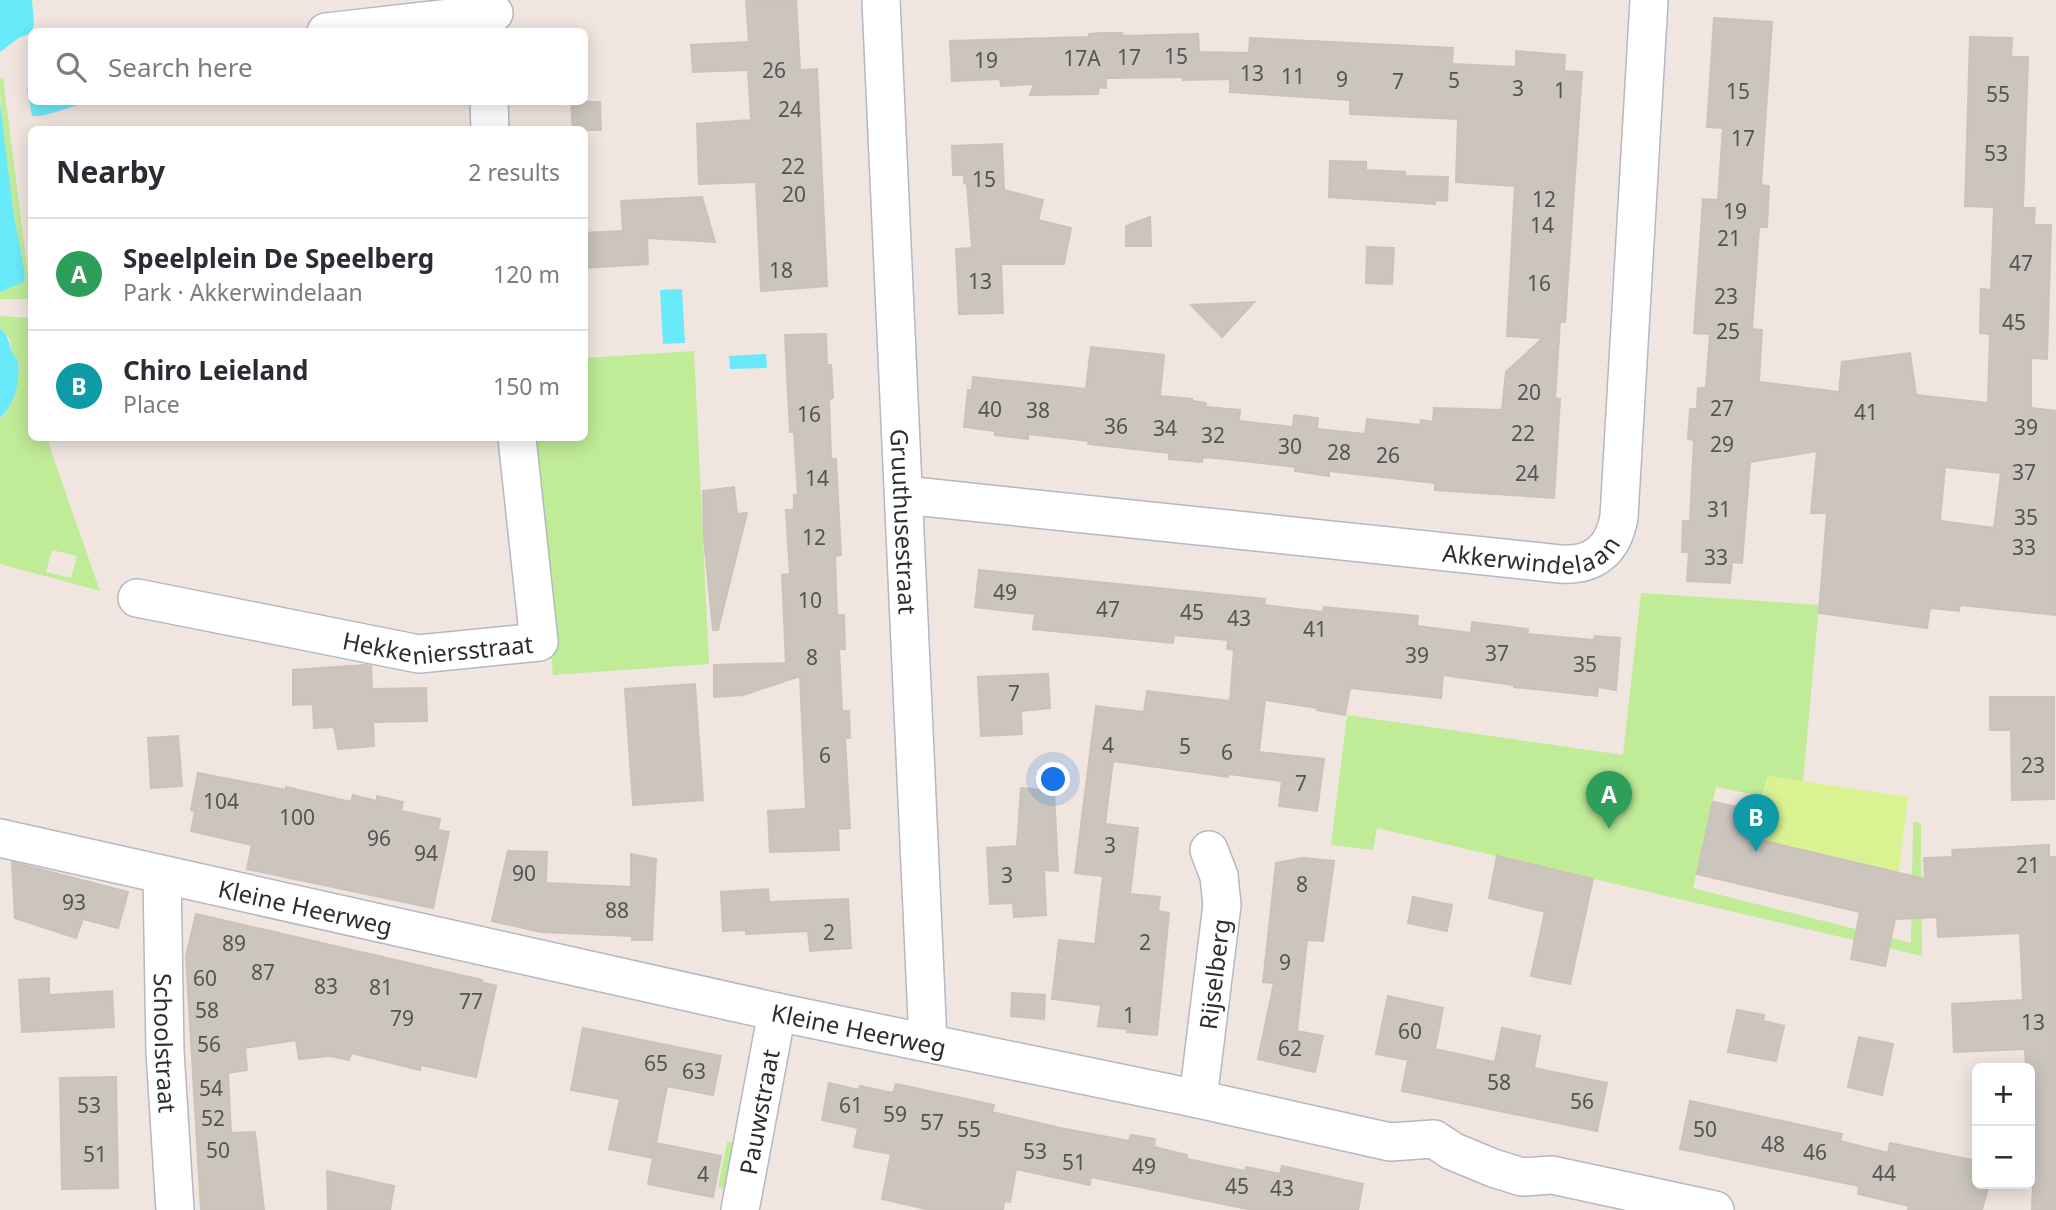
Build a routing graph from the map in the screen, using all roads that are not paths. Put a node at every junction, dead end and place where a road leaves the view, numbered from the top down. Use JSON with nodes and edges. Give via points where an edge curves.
{"nodes":[{"id":1,"x":881,"y":0,"type":"edge"},
{"id":2,"x":1649,"y":0,"type":"edge"},
{"id":3,"x":493,"y":15,"type":"edge"},
{"id":4,"x":366,"y":28,"type":"edge"},
{"id":5,"x":489,"y":105,"type":"edge"},
{"id":6,"x":491,"y":126,"type":"edge"},
{"id":7,"x":517,"y":441,"type":"edge"},
{"id":8,"x":904,"y":495,"type":"junction"},
{"id":9,"x":136,"y":598,"type":"dead end"},
{"id":10,"x":0,"y":838,"type":"edge"},
{"id":11,"x":1209,"y":850,"type":"dead end"},
{"id":12,"x":162,"y":875,"type":"junction"},
{"id":13,"x":777,"y":1012,"type":"junction"},
{"id":14,"x":928,"y":1042,"type":"junction"},
{"id":15,"x":1198,"y":1099,"type":"junction"},
{"id":16,"x":175,"y":1210,"type":"edge"},
{"id":17,"x":740,"y":1210,"type":"edge"},
{"id":18,"x":1715,"y":1210,"type":"edge"}],
"edges":[{"from":1,"to":8,"type":"street","name":"Gruuthusestraat"},
{"from":2,"to":8,"type":"street","name":"Akkerwindelaan","via":[[1619,517],[1608,547],[1591,560],[1560,564]]},
{"from":3,"to":4,"type":"street"},
{"from":5,"to":6,"type":"street"},
{"from":7,"to":9,"type":"street","name":"Hekkeniersstraat","via":[[539,642],[419,654]]},
{"from":8,"to":14,"type":"street","name":"Gruuthusestraat"},
{"from":10,"to":12,"type":"street","name":"Kleine Heerweg"},
{"from":11,"to":15,"type":"street","name":"Rijselberg","via":[[1219,876],[1222,905]]},
{"from":12,"to":13,"type":"street","name":"Kleine Heerweg"},
{"from":12,"to":16,"type":"street","name":"Schoolstraat","via":[[165,1052]]},
{"from":13,"to":14,"type":"street","name":"Kleine Heerweg"},
{"from":13,"to":17,"type":"street","name":"Pauwstraat"},
{"from":14,"to":15,"type":"street","name":"Kleine Heerweg"},
{"from":15,"to":18,"type":"street","name":"Kleine Heerweg","via":[[1390,1142],[1434,1139],[1522,1177],[1552,1175]]}]}
